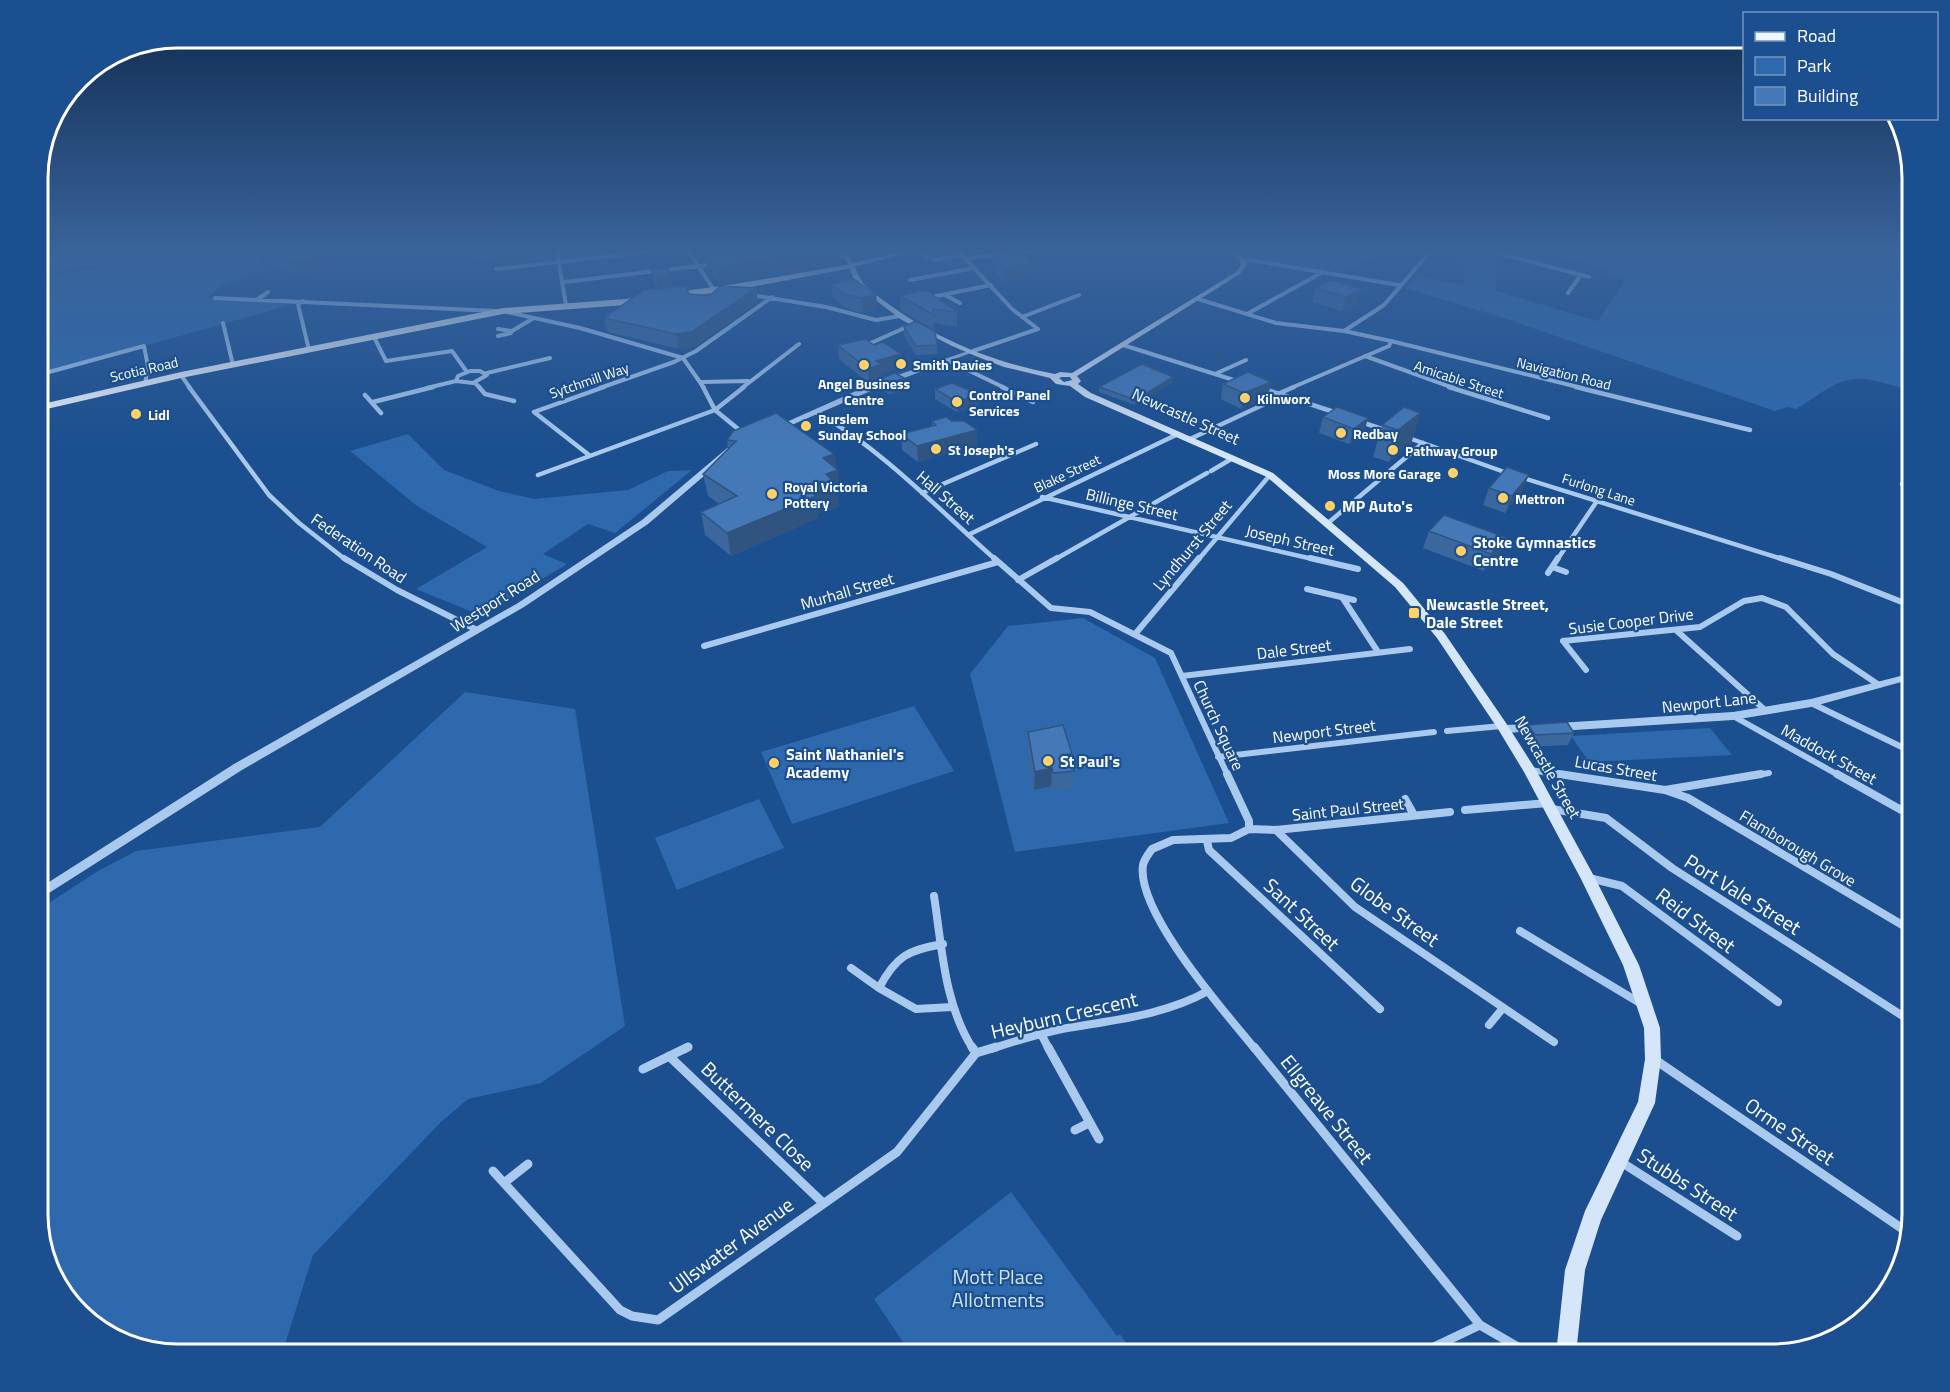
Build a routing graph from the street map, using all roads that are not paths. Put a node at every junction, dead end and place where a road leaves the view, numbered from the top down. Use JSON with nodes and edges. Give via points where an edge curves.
{"nodes":[{"id":1,"x":301,"y":317,"type":"edge"},
{"id":2,"x":477,"y":317,"type":"edge"},
{"id":3,"x":524,"y":317,"type":"edge"},
{"id":4,"x":743,"y":317,"type":"edge"},
{"id":5,"x":864,"y":317,"type":"edge"},
{"id":6,"x":898,"y":317,"type":"edge"},
{"id":7,"x":901,"y":317,"type":"edge"},
{"id":8,"x":1022,"y":317,"type":"edge"},
{"id":9,"x":1168,"y":317,"type":"edge"},
{"id":10,"x":1258,"y":317,"type":"edge"},
{"id":11,"x":1366,"y":317,"type":"edge"},
{"id":12,"x":532,"y":319,"type":"junction"},
{"id":13,"x":223,"y":323,"type":"dead end"},
{"id":14,"x":913,"y":325,"type":"junction"},
{"id":15,"x":894,"y":326,"type":"dead end"},
{"id":16,"x":607,"y":327,"type":"edge"},
{"id":17,"x":498,"y":329,"type":"dead end"},
{"id":18,"x":899,"y":329,"type":"junction"},
{"id":19,"x":1344,"y":331,"type":"junction"},
{"id":20,"x":511,"y":332,"type":"junction"},
{"id":21,"x":599,"y":333,"type":"junction"},
{"id":22,"x":498,"y":336,"type":"dead end"},
{"id":23,"x":374,"y":337,"type":"junction"},
{"id":24,"x":1391,"y":340,"type":"junction"},
{"id":25,"x":799,"y":344,"type":"dead end"},
{"id":26,"x":1123,"y":345,"type":"junction"},
{"id":27,"x":786,"y":347,"type":"dead end"},
{"id":28,"x":860,"y":347,"type":"edge"},
{"id":29,"x":794,"y":348,"type":"junction"},
{"id":30,"x":309,"y":350,"type":"junction"},
{"id":31,"x":973,"y":351,"type":"junction"},
{"id":32,"x":1365,"y":356,"type":"junction"},
{"id":33,"x":550,"y":358,"type":"dead end"},
{"id":34,"x":683,"y":358,"type":"junction"},
{"id":35,"x":947,"y":360,"type":"junction"},
{"id":36,"x":1246,"y":360,"type":"dead end"},
{"id":37,"x":233,"y":365,"type":"junction"},
{"id":38,"x":48,"y":372,"type":"edge"},
{"id":39,"x":467,"y":372,"type":"junction"},
{"id":40,"x":487,"y":373,"type":"junction"},
{"id":41,"x":1215,"y":374,"type":"junction"},
{"id":42,"x":181,"y":375,"type":"junction"},
{"id":43,"x":751,"y":380,"type":"junction"},
{"id":44,"x":1073,"y":380,"type":"junction"},
{"id":45,"x":456,"y":381,"type":"junction"},
{"id":46,"x":701,"y":382,"type":"junction"},
{"id":47,"x":475,"y":383,"type":"junction"},
{"id":48,"x":146,"y":384,"type":"junction"},
{"id":49,"x":1247,"y":384,"type":"edge"},
{"id":50,"x":1258,"y":387,"type":"edge"},
{"id":51,"x":1282,"y":394,"type":"junction"},
{"id":52,"x":365,"y":395,"type":"dead end"},
{"id":53,"x":514,"y":401,"type":"dead end"},
{"id":54,"x":372,"y":402,"type":"junction"},
{"id":55,"x":1033,"y":402,"type":"dead end"},
{"id":56,"x":48,"y":406,"type":"edge"},
{"id":57,"x":715,"y":410,"type":"junction"},
{"id":58,"x":818,"y":412,"type":"junction"},
{"id":59,"x":381,"y":413,"type":"dead end"},
{"id":60,"x":1346,"y":416,"type":"edge"},
{"id":61,"x":1548,"y":418,"type":"dead end"},
{"id":62,"x":1357,"y":420,"type":"edge"},
{"id":63,"x":1750,"y":430,"type":"dead end"},
{"id":64,"x":1390,"y":431,"type":"edge"},
{"id":65,"x":762,"y":434,"type":"edge"},
{"id":66,"x":1178,"y":434,"type":"junction"},
{"id":67,"x":1401,"y":435,"type":"edge"},
{"id":68,"x":751,"y":438,"type":"joint"},
{"id":69,"x":1190,"y":439,"type":"junction"},
{"id":70,"x":1423,"y":443,"type":"junction"},
{"id":71,"x":1036,"y":444,"type":"dead end"},
{"id":72,"x":589,"y":455,"type":"junction"},
{"id":73,"x":1233,"y":458,"type":"junction"},
{"id":74,"x":538,"y":475,"type":"dead end"},
{"id":75,"x":1270,"y":475,"type":"junction"},
{"id":76,"x":922,"y":493,"type":"junction"},
{"id":77,"x":1042,"y":497,"type":"junction"},
{"id":78,"x":1597,"y":501,"type":"junction"},
{"id":79,"x":1128,"y":517,"type":"junction"},
{"id":80,"x":1328,"y":523,"type":"junction"},
{"id":81,"x":968,"y":534,"type":"junction"},
{"id":82,"x":1217,"y":537,"type":"junction"},
{"id":83,"x":998,"y":562,"type":"junction"},
{"id":84,"x":1552,"y":567,"type":"junction"},
{"id":85,"x":1358,"y":569,"type":"dead end"},
{"id":86,"x":1566,"y":572,"type":"dead end"},
{"id":87,"x":1548,"y":573,"type":"dead end"},
{"id":88,"x":1018,"y":580,"type":"junction"},
{"id":89,"x":1307,"y":589,"type":"dead end"},
{"id":90,"x":1342,"y":597,"type":"junction"},
{"id":91,"x":1354,"y":600,"type":"dead end"},
{"id":92,"x":1902,"y":602,"type":"edge"},
{"id":93,"x":1051,"y":608,"type":"joint"},
{"id":94,"x":477,"y":630,"type":"junction"},
{"id":95,"x":1677,"y":631,"type":"junction"},
{"id":96,"x":1136,"y":633,"type":"junction"},
{"id":97,"x":704,"y":646,"type":"dead end"},
{"id":98,"x":1410,"y":649,"type":"dead end"},
{"id":99,"x":1378,"y":652,"type":"junction"},
{"id":100,"x":1586,"y":670,"type":"dead end"},
{"id":101,"x":1182,"y":676,"type":"junction"},
{"id":102,"x":1902,"y":680,"type":"edge"},
{"id":103,"x":1879,"y":685,"type":"junction"},
{"id":104,"x":1811,"y":703,"type":"junction"},
{"id":105,"x":1766,"y":711,"type":"junction"},
{"id":106,"x":1733,"y":716,"type":"junction"},
{"id":107,"x":1503,"y":728,"type":"junction"},
{"id":108,"x":1447,"y":731,"type":"dead end"},
{"id":109,"x":1434,"y":732,"type":"dead end"},
{"id":110,"x":1902,"y":747,"type":"edge"},
{"id":111,"x":1218,"y":757,"type":"junction"},
{"id":112,"x":1530,"y":770,"type":"junction"},
{"id":113,"x":1769,"y":773,"type":"dead end"},
{"id":114,"x":1665,"y":790,"type":"junction"},
{"id":115,"x":1405,"y":799,"type":"dead end"},
{"id":116,"x":1550,"y":806,"type":"junction"},
{"id":117,"x":1465,"y":810,"type":"dead end"},
{"id":118,"x":1902,"y":810,"type":"edge"},
{"id":119,"x":1450,"y":812,"type":"dead end"},
{"id":120,"x":1414,"y":815,"type":"junction"},
{"id":121,"x":1249,"y":829,"type":"junction"},
{"id":122,"x":1276,"y":830,"type":"junction"},
{"id":123,"x":1207,"y":841,"type":"junction"},
{"id":124,"x":1588,"y":878,"type":"junction"},
{"id":125,"x":48,"y":889,"type":"edge"},
{"id":126,"x":934,"y":896,"type":"dead end"},
{"id":127,"x":1902,"y":925,"type":"edge"},
{"id":128,"x":1520,"y":931,"type":"dead end"},
{"id":129,"x":943,"y":944,"type":"junction"},
{"id":130,"x":851,"y":968,"type":"dead end"},
{"id":131,"x":879,"y":988,"type":"junction"},
{"id":132,"x":1208,"y":991,"type":"junction"},
{"id":133,"x":1778,"y":1002,"type":"dead end"},
{"id":134,"x":952,"y":1007,"type":"junction"},
{"id":135,"x":1646,"y":1007,"type":"junction"},
{"id":136,"x":1503,"y":1008,"type":"junction"},
{"id":137,"x":1380,"y":1009,"type":"dead end"},
{"id":138,"x":1902,"y":1016,"type":"edge"},
{"id":139,"x":1489,"y":1025,"type":"dead end"},
{"id":140,"x":1041,"y":1034,"type":"junction"},
{"id":141,"x":1554,"y":1042,"type":"dead end"},
{"id":142,"x":688,"y":1047,"type":"dead end"},
{"id":143,"x":976,"y":1053,"type":"junction"},
{"id":144,"x":669,"y":1056,"type":"junction"},
{"id":145,"x":1653,"y":1059,"type":"junction"},
{"id":146,"x":643,"y":1070,"type":"dead end"},
{"id":147,"x":1089,"y":1123,"type":"junction"},
{"id":148,"x":1075,"y":1130,"type":"dead end"},
{"id":149,"x":1099,"y":1139,"type":"dead end"},
{"id":150,"x":1620,"y":1161,"type":"junction"},
{"id":151,"x":528,"y":1164,"type":"dead end"},
{"id":152,"x":493,"y":1171,"type":"dead end"},
{"id":153,"x":504,"y":1183,"type":"junction"},
{"id":154,"x":822,"y":1202,"type":"junction"},
{"id":155,"x":1901,"y":1228,"type":"edge"},
{"id":156,"x":1737,"y":1236,"type":"dead end"},
{"id":157,"x":1480,"y":1325,"type":"junction"},
{"id":158,"x":1440,"y":1344,"type":"edge"},
{"id":159,"x":1513,"y":1344,"type":"edge"},
{"id":160,"x":1567,"y":1344,"type":"edge"}],
"edges":[{"from":1,"to":30,"type":"street"},
{"from":2,"to":23,"type":"main road","name":"Scotia Road"},
{"from":3,"to":12,"type":"street"},
{"from":4,"to":34,"type":"street"},
{"from":5,"to":6,"type":"street","via":[[887,322]]},
{"from":7,"to":14,"type":"main road"},
{"from":8,"to":31,"type":"street","via":[[1037,330]]},
{"from":9,"to":26,"type":"main road"},
{"from":10,"to":19,"type":"street","name":"Navigation Road"},
{"from":11,"to":19,"type":"street"},
{"from":12,"to":20,"type":"street"},
{"from":12,"to":21,"type":"street"},
{"from":13,"to":37,"type":"street"},
{"from":14,"to":18,"type":"street"},
{"from":14,"to":31,"type":"main road"},
{"from":15,"to":18,"type":"street"},
{"from":16,"to":21,"type":"street"},
{"from":17,"to":20,"type":"street"},
{"from":18,"to":28,"type":"street"},
{"from":19,"to":24,"type":"street","name":"Navigation Road"},
{"from":20,"to":22,"type":"street"},
{"from":21,"to":34,"type":"street"},
{"from":23,"to":30,"type":"main road","name":"Scotia Road"},
{"from":23,"to":39,"type":"street","via":[[386,361],[452,351]]},
{"from":24,"to":32,"type":"street","via":[[1389,345]]},
{"from":24,"to":63,"type":"street","name":"Navigation Road"},
{"from":25,"to":29,"type":"street"},
{"from":26,"to":41,"type":"street"},
{"from":26,"to":44,"type":"main road"},
{"from":27,"to":29,"type":"street"},
{"from":29,"to":43,"type":"street"},
{"from":30,"to":37,"type":"main road","name":"Scotia Road"},
{"from":31,"to":35,"type":"street"},
{"from":31,"to":44,"type":"main road","name":"Newcastle Street","via":[[1023,370],[1055,376],[1057,382]]},
{"from":32,"to":51,"type":"street"},
{"from":32,"to":61,"type":"street","name":"Amicable Street"},
{"from":33,"to":40,"type":"street"},
{"from":34,"to":46,"type":"street"},
{"from":34,"to":72,"type":"street","name":"Sytchmill Way","via":[[534,411]]},
{"from":35,"to":55,"type":"street"},
{"from":35,"to":58,"type":"street"},
{"from":36,"to":41,"type":"street"},
{"from":37,"to":42,"type":"main road","name":"Scotia Road"},
{"from":38,"to":48,"type":"street","via":[[144,346]]},
{"from":39,"to":40,"type":"street"},
{"from":39,"to":45,"type":"street","via":[[458,375]]},
{"from":40,"to":47,"type":"street","via":[[486,378]]},
{"from":41,"to":49,"type":"street"},
{"from":42,"to":48,"type":"main road","name":"Scotia Road"},
{"from":42,"to":94,"type":"street","name":"Federation Road","via":[[250,472],[313,537],[377,579]]},
{"from":43,"to":46,"type":"street"},
{"from":43,"to":57,"type":"street"},
{"from":44,"to":66,"type":"main road","name":"Newcastle Street","via":[[1088,395]]},
{"from":45,"to":47,"type":"street"},
{"from":45,"to":54,"type":"street"},
{"from":46,"to":57,"type":"street"},
{"from":47,"to":53,"type":"street","via":[[485,394]]},
{"from":48,"to":56,"type":"main road","name":"Scotia Road"},
{"from":50,"to":51,"type":"street"},
{"from":51,"to":60,"type":"street"},
{"from":51,"to":69,"type":"street"},
{"from":52,"to":54,"type":"street"},
{"from":54,"to":59,"type":"street"},
{"from":57,"to":68,"type":"street"},
{"from":57,"to":72,"type":"street"},
{"from":58,"to":65,"type":"street"},
{"from":58,"to":76,"type":"street","name":"Hall Street"},
{"from":62,"to":64,"type":"street"},
{"from":66,"to":69,"type":"main road","name":"Newcastle Street"},
{"from":66,"to":77,"type":"street","name":"Blake Street"},
{"from":67,"to":70,"type":"street","name":"Furlong Lane"},
{"from":68,"to":94,"type":"street","name":"Westport Road","via":[[720,456],[645,522]]},
{"from":69,"to":73,"type":"main road","name":"Newcastle Street"},
{"from":70,"to":78,"type":"street","name":"Furlong Lane"},
{"from":70,"to":80,"type":"street"},
{"from":71,"to":76,"type":"street"},
{"from":72,"to":74,"type":"street"},
{"from":73,"to":75,"type":"main road","name":"Newcastle Street"},
{"from":73,"to":79,"type":"street"},
{"from":75,"to":80,"type":"main road","name":"Newcastle Street"},
{"from":75,"to":82,"type":"street","name":"Lyndhurst Street"},
{"from":76,"to":81,"type":"street","name":"Hall Street"},
{"from":77,"to":79,"type":"street","name":"Billinge Street"},
{"from":77,"to":81,"type":"street","name":"Blake Street"},
{"from":78,"to":84,"type":"street"},
{"from":78,"to":92,"type":"street","name":"Furlong Lane","via":[[1831,574]]},
{"from":79,"to":82,"type":"street","name":"Billinge Street"},
{"from":79,"to":88,"type":"street"},
{"from":80,"to":107,"type":"main road","name":"Newcastle Street","via":[[1410,596]]},
{"from":81,"to":83,"type":"street","name":"Hall Street"},
{"from":82,"to":85,"type":"street","name":"Joseph Street"},
{"from":82,"to":96,"type":"street","name":"Lyndhurst Street"},
{"from":83,"to":88,"type":"street","name":"Hall Street"},
{"from":83,"to":97,"type":"street","name":"Murhall Street"},
{"from":84,"to":86,"type":"street"},
{"from":84,"to":87,"type":"street"},
{"from":88,"to":93,"type":"street","name":"Hall Street"},
{"from":89,"to":90,"type":"street"},
{"from":90,"to":91,"type":"street"},
{"from":90,"to":99,"type":"street"},
{"from":93,"to":96,"type":"street","name":"Church Square","via":[[1090,612]]},
{"from":94,"to":125,"type":"street","name":"Westport Road","via":[[238,767]]},
{"from":95,"to":100,"type":"street","name":"Susie Cooper Drive","via":[[1563,641]]},
{"from":95,"to":103,"type":"street","name":"Susie Cooper Drive","via":[[1713,621],[1746,599],[1780,604],[1804,621],[1832,653]]},
{"from":95,"to":105,"type":"street"},
{"from":96,"to":101,"type":"street","name":"Church Square","via":[[1170,653]]},
{"from":98,"to":99,"type":"street","name":"Dale Street"},
{"from":99,"to":101,"type":"street","name":"Dale Street"},
{"from":101,"to":111,"type":"street","name":"Church Square"},
{"from":102,"to":103,"type":"street","name":"Newport Lane"},
{"from":103,"to":104,"type":"street","name":"Newport Lane"},
{"from":104,"to":105,"type":"street","name":"Newport Lane"},
{"from":104,"to":110,"type":"street"},
{"from":105,"to":106,"type":"street","name":"Newport Lane"},
{"from":106,"to":107,"type":"street","name":"Newport Lane"},
{"from":106,"to":118,"type":"street","name":"Maddock Street"},
{"from":107,"to":108,"type":"street"},
{"from":107,"to":112,"type":"main road","name":"Newcastle Street"},
{"from":109,"to":111,"type":"street","name":"Newport Street"},
{"from":111,"to":121,"type":"street","name":"Church Square","via":[[1249,821]]},
{"from":112,"to":114,"type":"street","name":"Lucas Street"},
{"from":112,"to":116,"type":"main road","name":"Newcastle Street"},
{"from":113,"to":114,"type":"street","name":"Lucas Street"},
{"from":114,"to":127,"type":"street","name":"Flamborough Grove","via":[[1688,798]]},
{"from":115,"to":120,"type":"street"},
{"from":116,"to":117,"type":"street"},
{"from":116,"to":124,"type":"main road","name":"Newcastle Street"},
{"from":116,"to":138,"type":"street","name":"Port Vale Street","via":[[1611,821],[1672,868]]},
{"from":119,"to":120,"type":"street","name":"Saint Paul Street"},
{"from":120,"to":122,"type":"street","name":"Saint Paul Street"},
{"from":121,"to":122,"type":"street","name":"Saint Paul Street"},
{"from":121,"to":123,"type":"street","via":[[1230,839]]},
{"from":122,"to":136,"type":"street","name":"Globe Street","via":[[1355,907]]},
{"from":123,"to":132,"type":"street","name":"Ellgreave Street","via":[[1174,840],[1159,844],[1147,854],[1143,867],[1148,898],[1171,941]]},
{"from":123,"to":137,"type":"street","name":"Sant Street","via":[[1209,850]]},
{"from":124,"to":133,"type":"street","name":"Reid Street","via":[[1622,886]]},
{"from":124,"to":135,"type":"main road","name":"Newcastle Street","via":[[1631,965]]},
{"from":126,"to":129,"type":"street","name":"Heyburn Crescent"},
{"from":128,"to":135,"type":"street"},
{"from":129,"to":131,"type":"street","via":[[902,953]]},
{"from":129,"to":134,"type":"street","name":"Heyburn Crescent"},
{"from":130,"to":131,"type":"street"},
{"from":131,"to":134,"type":"street","via":[[916,1009]]},
{"from":132,"to":140,"type":"street","name":"Heyburn Crescent","via":[[1172,1007]]},
{"from":132,"to":157,"type":"street","name":"Ellgreave Street"},
{"from":134,"to":143,"type":"street","name":"Heyburn Crescent","via":[[965,1040]]},
{"from":135,"to":145,"type":"main road","name":"Newcastle Street","via":[[1652,1028]]},
{"from":136,"to":139,"type":"street"},
{"from":136,"to":141,"type":"street","name":"Globe Street"},
{"from":140,"to":143,"type":"street","name":"Heyburn Crescent"},
{"from":140,"to":147,"type":"street"},
{"from":142,"to":144,"type":"street"},
{"from":143,"to":154,"type":"street","name":"Ullswater Avenue","via":[[897,1152]]},
{"from":144,"to":146,"type":"street"},
{"from":144,"to":154,"type":"street","name":"Buttermere Close"},
{"from":145,"to":150,"type":"main road","name":"Newcastle Street","via":[[1646,1103]]},
{"from":145,"to":155,"type":"street","name":"Orme Street"},
{"from":147,"to":148,"type":"street"},
{"from":147,"to":149,"type":"street"},
{"from":150,"to":156,"type":"street","name":"Stubbs Street"},
{"from":150,"to":160,"type":"main road","name":"Newcastle Street","via":[[1592,1218],[1575,1270]]},
{"from":151,"to":153,"type":"street"},
{"from":152,"to":153,"type":"street","name":"Ullswater Avenue"},
{"from":153,"to":154,"type":"street","name":"Ullswater Avenue","via":[[620,1310],[658,1320]]},
{"from":157,"to":158,"type":"street"},
{"from":157,"to":159,"type":"street","name":"Ellgreave Street"}]}
